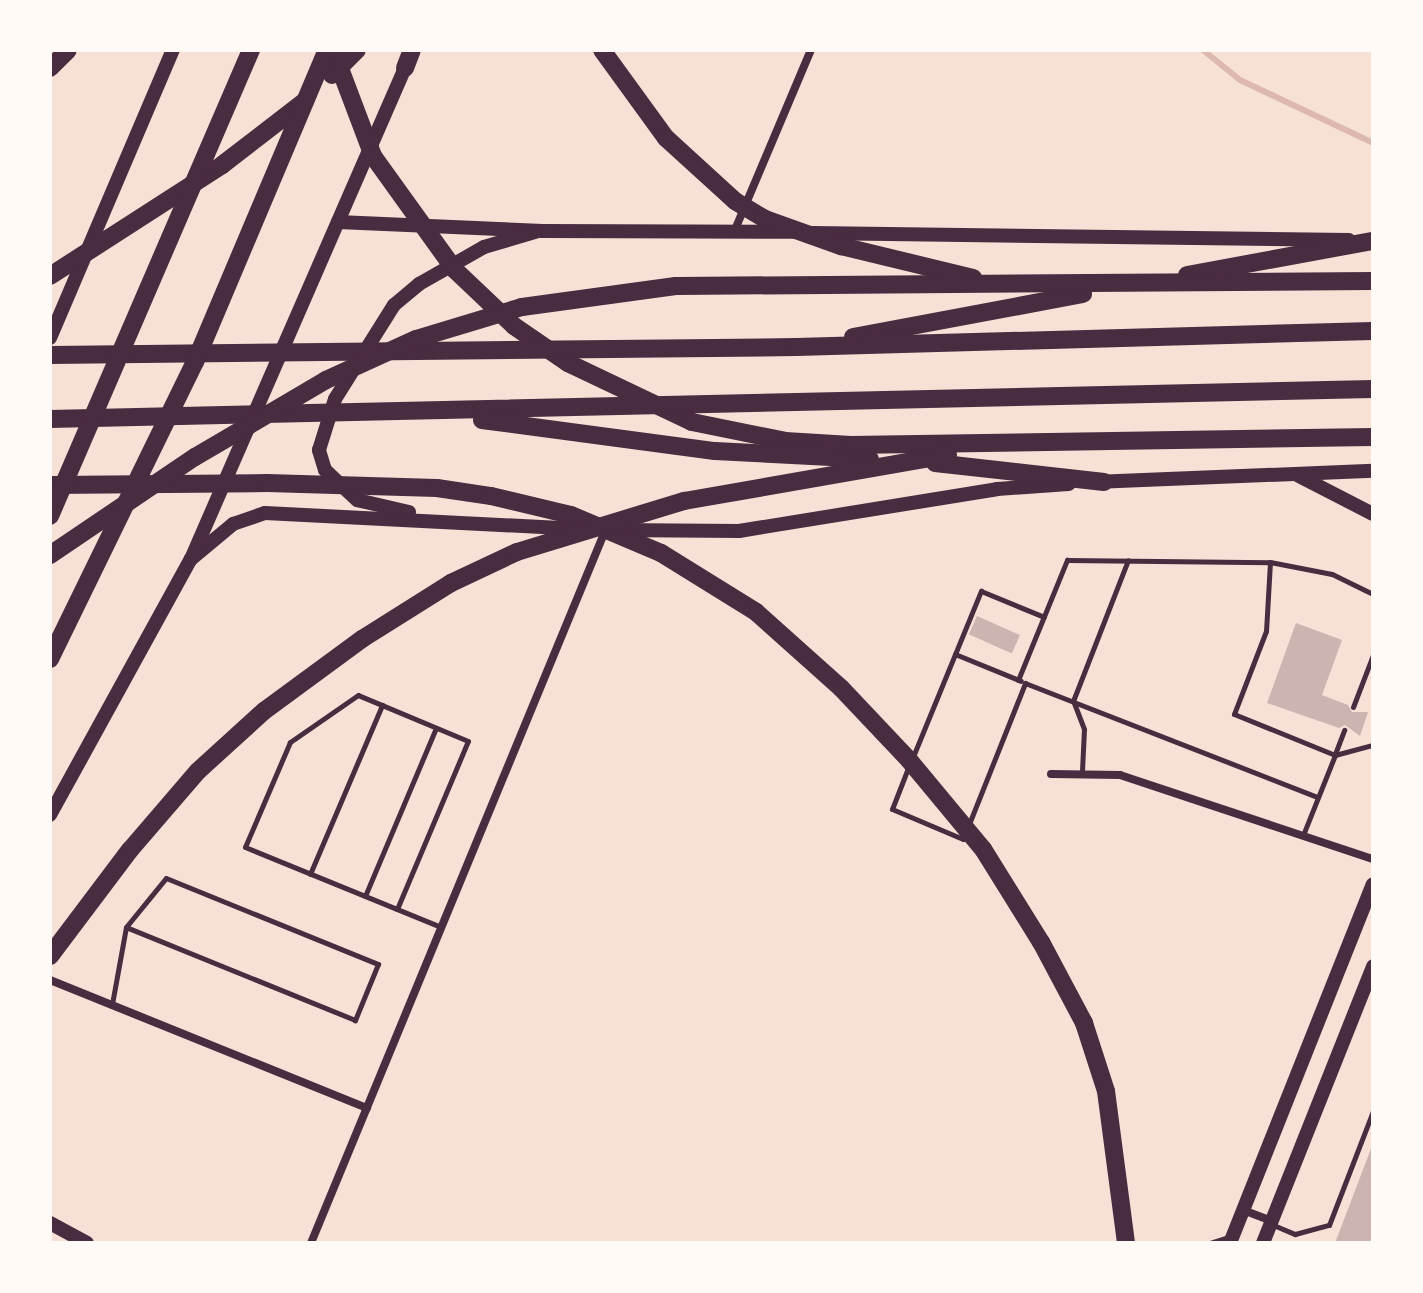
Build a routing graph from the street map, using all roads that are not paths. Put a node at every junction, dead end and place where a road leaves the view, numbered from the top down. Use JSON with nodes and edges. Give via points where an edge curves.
{"nodes":[{"id":1,"x":68,"y":50,"type":"edge"},
{"id":2,"x":173,"y":50,"type":"edge"},
{"id":3,"x":251,"y":50,"type":"edge"},
{"id":4,"x":330,"y":50,"type":"edge"},
{"id":5,"x":357,"y":50,"type":"edge"},
{"id":6,"x":412,"y":50,"type":"edge"},
{"id":7,"x":602,"y":50,"type":"edge"},
{"id":8,"x":811,"y":50,"type":"edge"},
{"id":9,"x":50,"y":68,"type":"edge"},
{"id":10,"x":405,"y":68,"type":"joint"},
{"id":11,"x":338,"y":222,"type":"junction"},
{"id":12,"x":543,"y":231,"type":"junction"},
{"id":13,"x":734,"y":232,"type":"junction"},
{"id":14,"x":1373,"y":240,"type":"edge"},
{"id":15,"x":83,"y":268,"type":"junction"},
{"id":16,"x":50,"y":269,"type":"edge"},
{"id":17,"x":50,"y":276,"type":"edge"},
{"id":18,"x":1373,"y":281,"type":"edge"},
{"id":19,"x":1015,"y":286,"type":"junction"},
{"id":20,"x":1373,"y":331,"type":"edge"},
{"id":21,"x":50,"y":338,"type":"edge"},
{"id":22,"x":796,"y":347,"type":"junction"},
{"id":23,"x":50,"y":355,"type":"edge"},
{"id":24,"x":1373,"y":389,"type":"edge"},
{"id":25,"x":414,"y":412,"type":"junction"},
{"id":26,"x":50,"y":419,"type":"edge"},
{"id":27,"x":1373,"y":437,"type":"edge"},
{"id":28,"x":1007,"y":446,"type":"junction"},
{"id":29,"x":1373,"y":471,"type":"edge"},
{"id":30,"x":1291,"y":473,"type":"junction"},
{"id":31,"x":1104,"y":482,"type":"junction"},
{"id":32,"x":50,"y":485,"type":"edge"},
{"id":33,"x":1373,"y":514,"type":"edge"},
{"id":34,"x":50,"y":516,"type":"edge"},
{"id":35,"x":445,"y":520,"type":"junction"},
{"id":36,"x":605,"y":530,"type":"junction"},
{"id":37,"x":50,"y":555,"type":"edge"},
{"id":38,"x":191,"y":559,"type":"junction"},
{"id":39,"x":1128,"y":560,"type":"junction"},
{"id":40,"x":1270,"y":562,"type":"junction"},
{"id":41,"x":1373,"y":594,"type":"edge"},
{"id":42,"x":1044,"y":617,"type":"junction"},
{"id":43,"x":955,"y":654,"type":"junction"},
{"id":44,"x":1373,"y":655,"type":"edge"},
{"id":45,"x":50,"y":659,"type":"edge"},
{"id":46,"x":1022,"y":681,"type":"junction"},
{"id":47,"x":1073,"y":701,"type":"junction"},
{"id":48,"x":382,"y":705,"type":"junction"},
{"id":49,"x":1353,"y":707,"type":"dead end"},
{"id":50,"x":436,"y":728,"type":"junction"},
{"id":51,"x":1344,"y":730,"type":"dead end"},
{"id":52,"x":1373,"y":745,"type":"edge"},
{"id":53,"x":1335,"y":755,"type":"junction"},
{"id":54,"x":1082,"y":771,"type":"junction"},
{"id":55,"x":1051,"y":774,"type":"dead end"},
{"id":56,"x":1318,"y":797,"type":"junction"},
{"id":57,"x":50,"y":815,"type":"edge"},
{"id":58,"x":1303,"y":835,"type":"junction"},
{"id":59,"x":1373,"y":859,"type":"edge"},
{"id":60,"x":310,"y":874,"type":"junction"},
{"id":61,"x":1373,"y":884,"type":"edge"},
{"id":62,"x":365,"y":896,"type":"junction"},
{"id":63,"x":397,"y":909,"type":"junction"},
{"id":64,"x":126,"y":927,"type":"junction"},
{"id":65,"x":441,"y":927,"type":"junction"},
{"id":66,"x":50,"y":956,"type":"edge"},
{"id":67,"x":1373,"y":966,"type":"edge"},
{"id":68,"x":50,"y":980,"type":"edge"},
{"id":69,"x":111,"y":1005,"type":"junction"},
{"id":70,"x":367,"y":1108,"type":"junction"},
{"id":71,"x":1373,"y":1111,"type":"edge"},
{"id":72,"x":1243,"y":1210,"type":"junction"},
{"id":73,"x":50,"y":1223,"type":"edge"},
{"id":74,"x":1271,"y":1223,"type":"junction"},
{"id":75,"x":1295,"y":1234,"type":"junction"},
{"id":76,"x":1232,"y":1239,"type":"edge"},
{"id":77,"x":87,"y":1243,"type":"edge"},
{"id":78,"x":311,"y":1243,"type":"edge"},
{"id":79,"x":1126,"y":1243,"type":"edge"},
{"id":80,"x":1210,"y":1243,"type":"edge"},
{"id":81,"x":1263,"y":1243,"type":"edge"},
{"id":82,"x":1294,"y":1243,"type":"edge"}],
"edges":[{"from":1,"to":9,"type":"highway"},
{"from":2,"to":15,"type":"main road"},
{"from":3,"to":34,"type":"highway"},
{"from":4,"to":28,"type":"highway","via":[[373,156],[432,243],[485,301],[568,363],[665,411],[752,436],[814,444]]},
{"from":4,"to":45,"type":"highway","via":[[195,362]]},
{"from":5,"to":17,"type":"highway","via":[[304,103],[222,165]]},
{"from":6,"to":10,"type":"highway"},
{"from":7,"to":19,"type":"highway","via":[[666,138],[735,201],[765,219],[921,268]]},
{"from":8,"to":13,"type":"street"},
{"from":10,"to":11,"type":"main road"},
{"from":11,"to":12,"type":"main road"},
{"from":11,"to":38,"type":"main road"},
{"from":12,"to":13,"type":"main road"},
{"from":12,"to":35,"type":"main road","via":[[484,247],[419,284],[394,305],[335,399],[319,450],[325,470],[357,500]]},
{"from":13,"to":14,"type":"main road"},
{"from":14,"to":22,"type":"highway"},
{"from":15,"to":16,"type":"main road"},
{"from":15,"to":21,"type":"main road"},
{"from":18,"to":19,"type":"highway"},
{"from":19,"to":37,"type":"highway","via":[[676,286],[522,307],[416,339],[326,380],[195,457]]},
{"from":20,"to":22,"type":"highway"},
{"from":22,"to":23,"type":"highway"},
{"from":24,"to":25,"type":"highway"},
{"from":25,"to":26,"type":"highway"},
{"from":25,"to":31,"type":"highway","via":[[715,451],[996,466]]},
{"from":27,"to":28,"type":"highway"},
{"from":28,"to":66,"type":"highway","via":[[684,501],[517,552],[451,583],[362,639],[264,711],[198,771]]},
{"from":29,"to":30,"type":"main road"},
{"from":30,"to":31,"type":"main road"},
{"from":30,"to":33,"type":"main road","via":[[1338,491]]},
{"from":31,"to":36,"type":"main road","via":[[997,489],[739,531]]},
{"from":32,"to":79,"type":"highway","via":[[267,483],[437,488],[491,496],[571,515],[661,553],[756,612],[841,688],[909,760],[983,849],[1041,942],[1084,1023],[1106,1091]]},
{"from":35,"to":36,"type":"main road"},
{"from":35,"to":38,"type":"main road","via":[[265,513],[233,524]]},
{"from":36,"to":65,"type":"street"},
{"from":38,"to":57,"type":"main road"},
{"from":39,"to":40,"type":"lane"},
{"from":39,"to":42,"type":"lane","via":[[1067,560]]},
{"from":39,"to":47,"type":"lane"},
{"from":40,"to":41,"type":"lane","via":[[1332,574]]},
{"from":40,"to":53,"type":"lane","via":[[1266,631],[1234,714]]},
{"from":42,"to":43,"type":"lane","via":[[981,591]]},
{"from":42,"to":46,"type":"lane"},
{"from":43,"to":46,"type":"lane"},
{"from":43,"to":46,"type":"lane","via":[[892,809],[963,839]]},
{"from":44,"to":49,"type":"lane"},
{"from":46,"to":47,"type":"lane"},
{"from":47,"to":54,"type":"lane","via":[[1084,729]]},
{"from":47,"to":56,"type":"lane"},
{"from":48,"to":50,"type":"lane"},
{"from":48,"to":60,"type":"lane"},
{"from":48,"to":60,"type":"lane","via":[[358,695],[290,742],[245,847]]},
{"from":50,"to":62,"type":"lane"},
{"from":50,"to":63,"type":"lane","via":[[468,741]]},
{"from":51,"to":53,"type":"lane"},
{"from":52,"to":53,"type":"lane"},
{"from":53,"to":56,"type":"lane"},
{"from":54,"to":55,"type":"street"},
{"from":54,"to":58,"type":"street","via":[[1120,775]]},
{"from":56,"to":58,"type":"lane"},
{"from":58,"to":59,"type":"street"},
{"from":60,"to":62,"type":"lane"},
{"from":61,"to":72,"type":"main road"},
{"from":62,"to":63,"type":"lane"},
{"from":63,"to":65,"type":"lane"},
{"from":64,"to":64,"type":"lane","via":[[166,878],[378,964],[355,1020]]},
{"from":64,"to":69,"type":"lane"},
{"from":65,"to":70,"type":"street"},
{"from":67,"to":74,"type":"main road"},
{"from":68,"to":69,"type":"street"},
{"from":69,"to":70,"type":"street"},
{"from":70,"to":78,"type":"street"},
{"from":71,"to":75,"type":"lane","via":[[1329,1225]]},
{"from":72,"to":74,"type":"street"},
{"from":72,"to":76,"type":"main road"},
{"from":73,"to":77,"type":"main road"},
{"from":74,"to":75,"type":"lane"},
{"from":74,"to":81,"type":"main road"},
{"from":75,"to":82,"type":"lane"},
{"from":76,"to":80,"type":"lane"}]}
